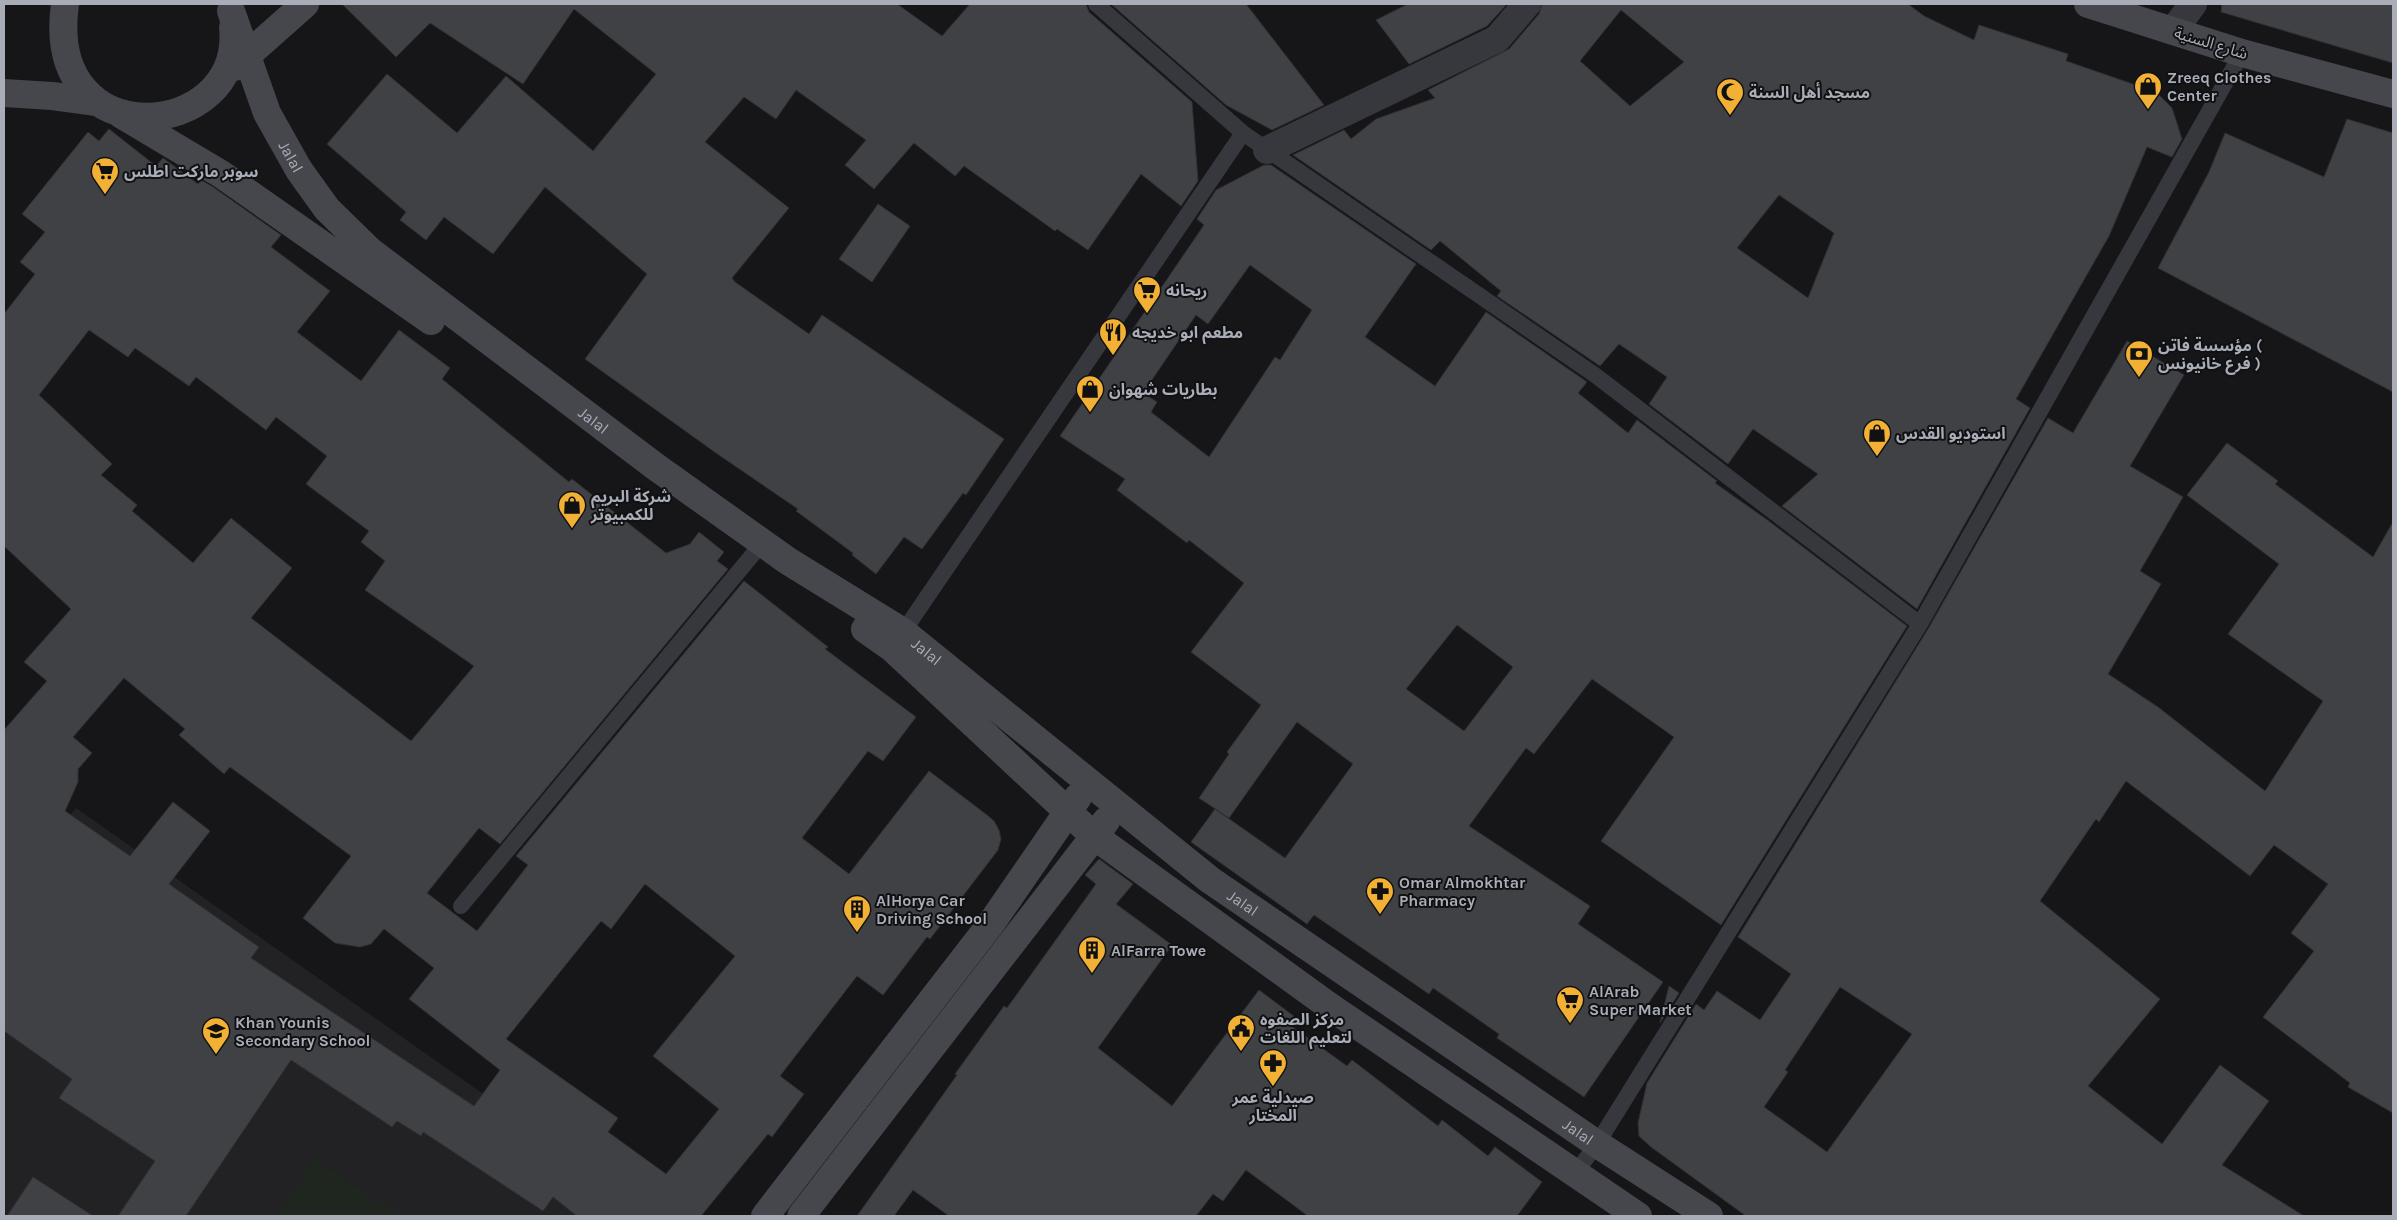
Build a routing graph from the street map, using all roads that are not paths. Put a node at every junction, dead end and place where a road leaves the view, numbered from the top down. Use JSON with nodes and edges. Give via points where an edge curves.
{"nodes":[{"id":1,"x":64,"y":4,"type":"edge"},
{"id":2,"x":305,"y":4,"type":"edge"},
{"id":3,"x":1096,"y":4,"type":"edge"},
{"id":4,"x":1527,"y":4,"type":"edge"},
{"id":5,"x":2088,"y":4,"type":"edge"},
{"id":6,"x":2192,"y":4,"type":"edge"},
{"id":7,"x":230,"y":8,"type":"edge"},
{"id":8,"x":2173,"y":31,"type":"junction"},
{"id":9,"x":2242,"y":53,"type":"junction"},
{"id":10,"x":246,"y":57,"type":"junction"},
{"id":11,"x":218,"y":82,"type":"junction"},
{"id":12,"x":4,"y":93,"type":"edge"},
{"id":13,"x":2393,"y":94,"type":"edge"},
{"id":14,"x":98,"y":102,"type":"junction"},
{"id":15,"x":122,"y":114,"type":"junction"},
{"id":16,"x":1244,"y":133,"type":"junction"},
{"id":17,"x":1267,"y":150,"type":"junction"},
{"id":18,"x":754,"y":553,"type":"junction"},
{"id":19,"x":1920,"y":624,"type":"junction"},
{"id":20,"x":898,"y":640,"type":"junction"},
{"id":21,"x":1090,"y":782,"type":"junction"},
{"id":22,"x":1118,"y":805,"type":"junction"},
{"id":23,"x":1067,"y":812,"type":"junction"},
{"id":24,"x":1094,"y":836,"type":"junction"},
{"id":25,"x":461,"y":906,"type":"dead end"},
{"id":26,"x":1596,"y":1144,"type":"junction"},
{"id":27,"x":1576,"y":1172,"type":"junction"},
{"id":28,"x":765,"y":1216,"type":"edge"},
{"id":29,"x":801,"y":1216,"type":"edge"},
{"id":30,"x":1638,"y":1216,"type":"edge"},
{"id":31,"x":1709,"y":1216,"type":"edge"}],
"edges":[{"from":1,"to":14,"type":"main road","via":[[61,26],[66,57],[78,82]]},
{"from":2,"to":10,"type":"main road"},
{"from":3,"to":16,"type":"lane"},
{"from":4,"to":17,"type":"street","via":[[1497,40]]},
{"from":5,"to":8,"type":"main road","name":"شارع السنية"},
{"from":6,"to":8,"type":"street"},
{"from":7,"to":10,"type":"main road","name":"Jalal"},
{"from":7,"to":11,"type":"main road","via":[[234,36],[229,60]]},
{"from":8,"to":9,"type":"main road","name":"شارع السنية"},
{"from":9,"to":13,"type":"main road","name":"شارع السنية"},
{"from":9,"to":19,"type":"lane"},
{"from":10,"to":11,"type":"main road"},
{"from":10,"to":20,"type":"main road","name":"Jalal","via":[[267,113],[299,170],[327,209],[370,252],[656,467]]},
{"from":11,"to":15,"type":"main road","via":[[201,99],[177,113],[150,118]]},
{"from":12,"to":14,"type":"main road"},
{"from":14,"to":15,"type":"main road"},
{"from":15,"to":18,"type":"main road","name":"Jalal","via":[[221,174],[344,259]]},
{"from":16,"to":17,"type":"lane"},
{"from":16,"to":20,"type":"lane"},
{"from":17,"to":19,"type":"lane","via":[[1595,375]]},
{"from":18,"to":20,"type":"main road","name":"Jalal"},
{"from":18,"to":25,"type":"lane"},
{"from":19,"to":26,"type":"lane"},
{"from":20,"to":21,"type":"main road","name":"Jalal"},
{"from":20,"to":23,"type":"main road","name":"Jalal"},
{"from":21,"to":22,"type":"main road","name":"Jalal"},
{"from":21,"to":23,"type":"main road"},
{"from":22,"to":24,"type":"main road"},
{"from":22,"to":26,"type":"main road","name":"Jalal","via":[[1210,880]]},
{"from":23,"to":24,"type":"main road","name":"Jalal"},
{"from":23,"to":28,"type":"main road","via":[[990,926]]},
{"from":24,"to":27,"type":"main road","name":"Jalal","via":[[1329,1006]]},
{"from":24,"to":29,"type":"main road"},
{"from":26,"to":27,"type":"lane"},
{"from":26,"to":31,"type":"main road","name":"Jalal"},
{"from":27,"to":30,"type":"main road","name":"Jalal"}]}
